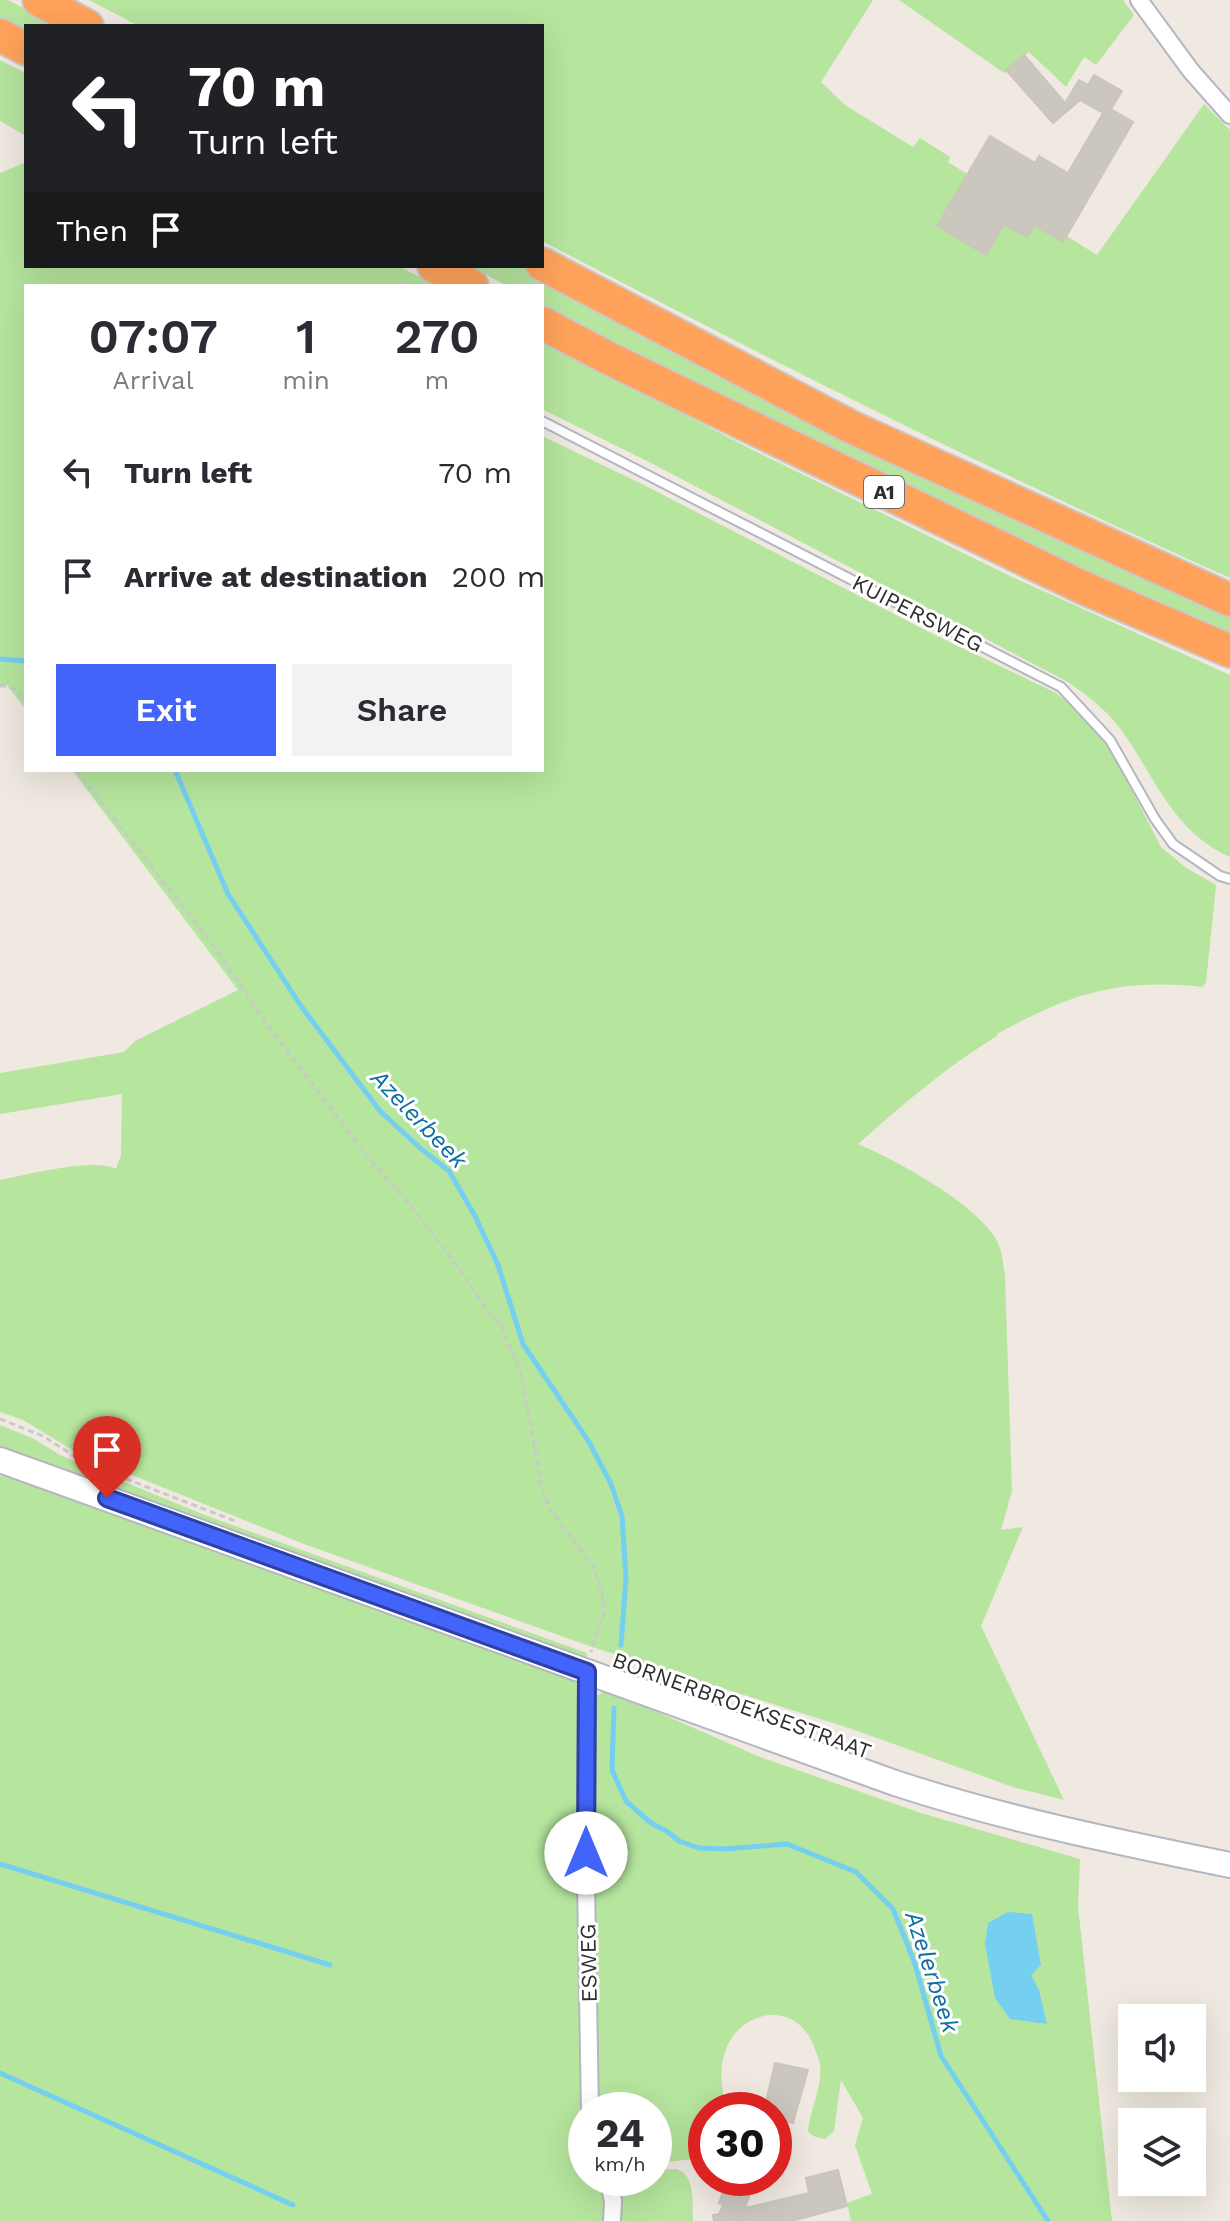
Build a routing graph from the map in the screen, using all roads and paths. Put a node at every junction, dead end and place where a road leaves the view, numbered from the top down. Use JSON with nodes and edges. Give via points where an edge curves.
{"nodes":[{"id":1,"x":39,"y":0,"type":"edge"},
{"id":2,"x":1139,"y":0,"type":"edge"},
{"id":3,"x":83,"y":24,"type":"edge"},
{"id":4,"x":0,"y":35,"type":"edge"},
{"id":5,"x":24,"y":48,"type":"edge"},
{"id":6,"x":1230,"y":115,"type":"edge"},
{"id":7,"x":544,"y":265,"type":"edge"},
{"id":8,"x":438,"y":268,"type":"edge"},
{"id":9,"x":468,"y":284,"type":"edge"},
{"id":10,"x":544,"y":324,"type":"edge"},
{"id":11,"x":544,"y":422,"type":"edge"},
{"id":12,"x":1230,"y":600,"type":"edge"},
{"id":13,"x":1230,"y":651,"type":"edge"},
{"id":14,"x":0,"y":685,"type":"edge"},
{"id":15,"x":24,"y":700,"type":"edge"},
{"id":16,"x":78,"y":772,"type":"edge"},
{"id":17,"x":1230,"y":879,"type":"edge"},
{"id":18,"x":0,"y":1419,"type":"edge"},
{"id":19,"x":0,"y":1460,"type":"edge"},
{"id":20,"x":239,"y":1523,"type":"dead end"},
{"id":21,"x":589,"y":1661,"type":"junction"},
{"id":22,"x":1230,"y":1865,"type":"edge"},
{"id":23,"x":590,"y":2092,"type":"edge"},
{"id":24,"x":612,"y":2196,"type":"edge"},
{"id":25,"x":612,"y":2221,"type":"edge"}],
"edges":[{"from":1,"to":3,"type":"highway"},
{"from":2,"to":6,"type":"street"},
{"from":4,"to":5,"type":"highway"},
{"from":7,"to":12,"type":"highway","number":"A1","via":[[849,426]]},
{"from":8,"to":9,"type":"highway"},
{"from":10,"to":13,"type":"highway","number":"A1","via":[[1070,582]]},
{"from":11,"to":17,"type":"lane","name":"KUIPERSWEG","via":[[1061,687],[1110,740],[1173,844]]},
{"from":14,"to":15,"type":"path","via":[[15,689]]},
{"from":16,"to":21,"type":"path","via":[[501,1324],[522,1378],[542,1489],[550,1509],[594,1568],[602,1592],[604,1613]]},
{"from":18,"to":20,"type":"path","via":[[104,1470]]},
{"from":19,"to":21,"type":"main road","name":"BORNERBROEKSESTRAAT"},
{"from":21,"to":22,"type":"main road","name":"BORNERBROEKSESTRAAT","via":[[895,1783],[969,1807]]},
{"from":21,"to":23,"type":"street","name":"ESWEG"},
{"from":24,"to":25,"type":"street"}]}
